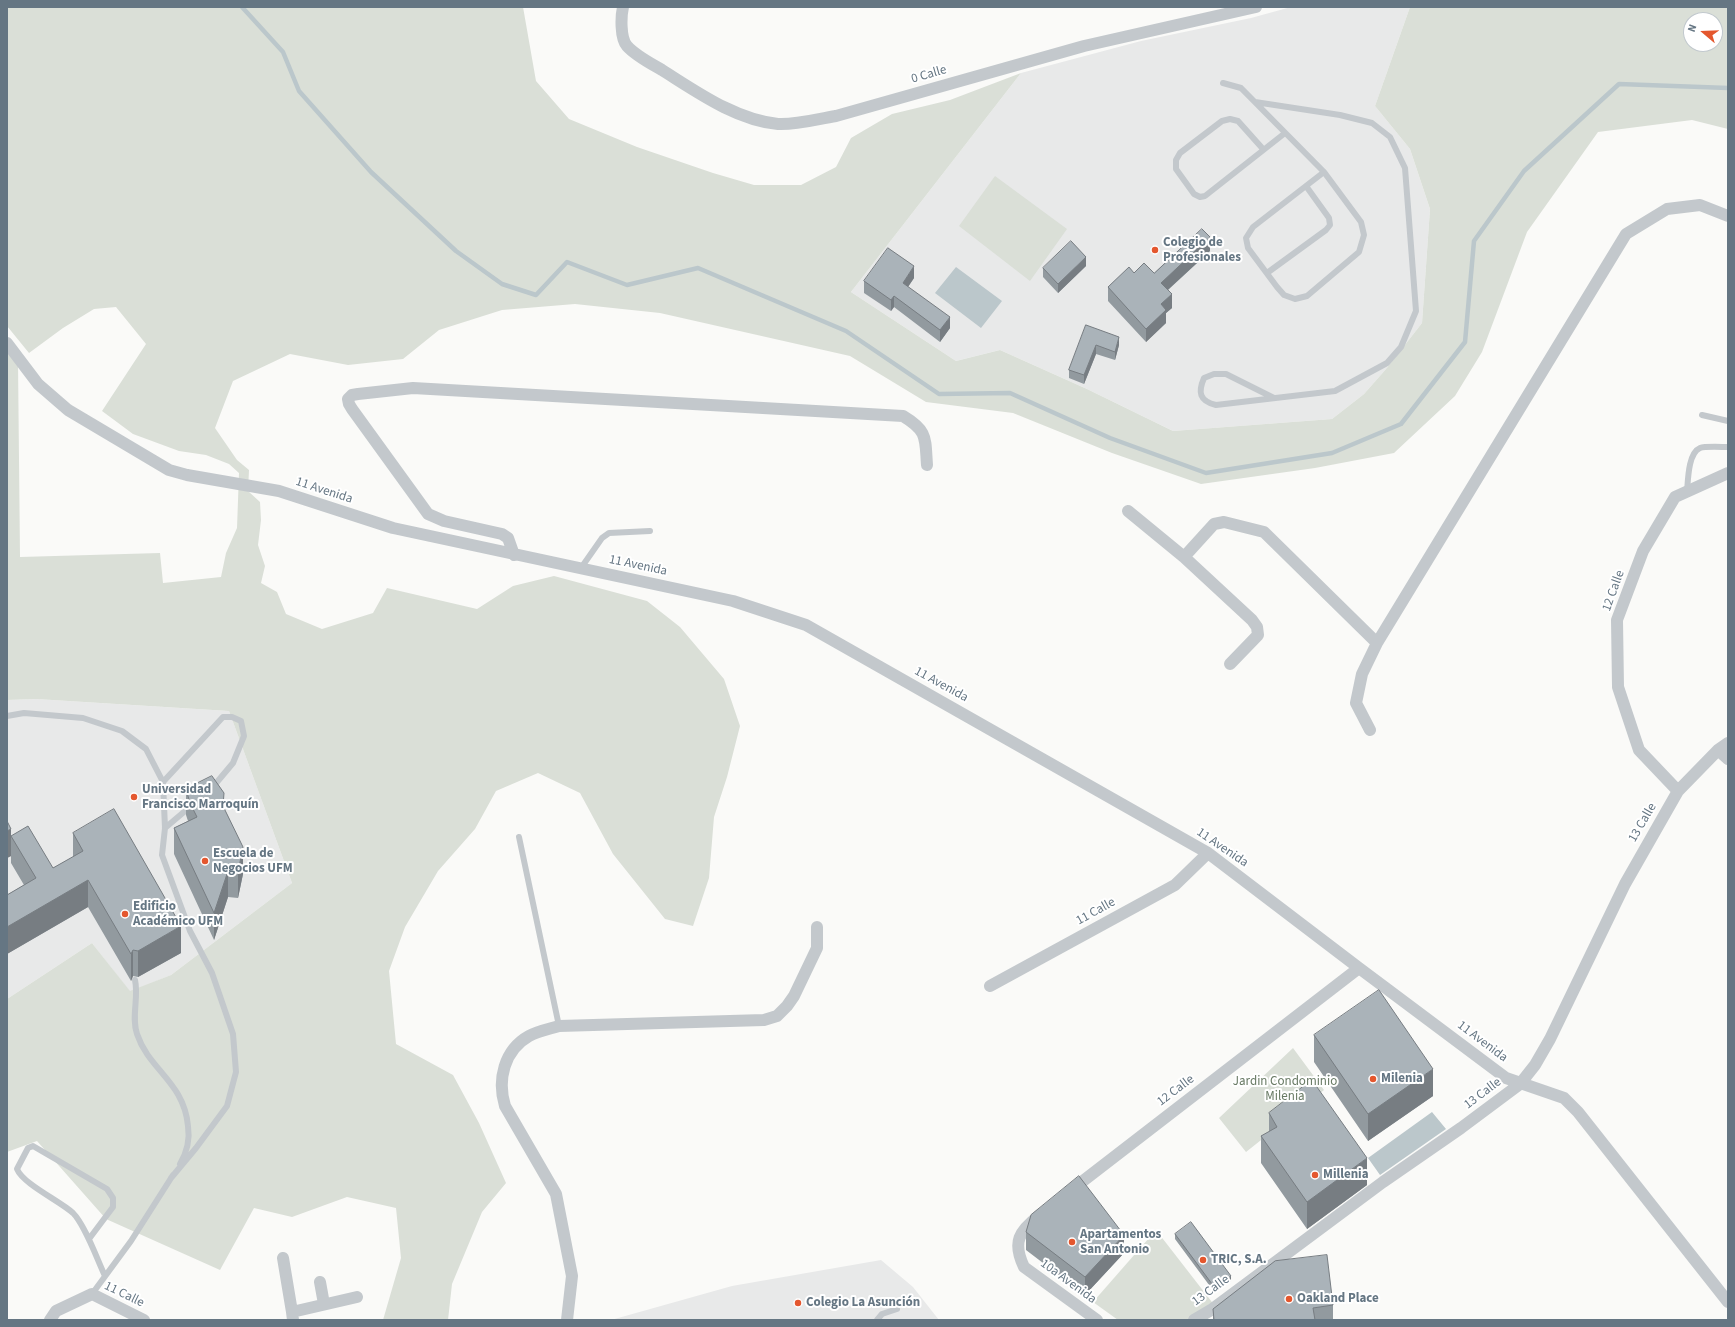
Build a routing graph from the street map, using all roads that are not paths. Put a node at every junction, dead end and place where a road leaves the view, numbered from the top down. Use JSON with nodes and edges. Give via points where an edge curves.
{"nodes":[{"id":1,"x":623,"y":7,"type":"edge"},
{"id":2,"x":1256,"y":7,"type":"edge"},
{"id":3,"x":1223,"y":83,"type":"dead end"},
{"id":4,"x":1255,"y":102,"type":"junction"},
{"id":5,"x":1285,"y":133,"type":"junction"},
{"id":6,"x":1263,"y":150,"type":"junction"},
{"id":7,"x":1324,"y":172,"type":"junction"},
{"id":8,"x":1306,"y":186,"type":"junction"},
{"id":9,"x":1728,"y":216,"type":"edge"},
{"id":10,"x":1267,"y":273,"type":"junction"},
{"id":11,"x":7,"y":343,"type":"edge"},
{"id":12,"x":1274,"y":398,"type":"junction"},
{"id":13,"x":1702,"y":415,"type":"dead end"},
{"id":14,"x":1728,"y":421,"type":"edge"},
{"id":15,"x":1728,"y":447,"type":"edge"},
{"id":16,"x":927,"y":465,"type":"dead end"},
{"id":17,"x":1728,"y":473,"type":"edge"},
{"id":18,"x":1687,"y":492,"type":"junction"},
{"id":19,"x":1128,"y":511,"type":"dead end"},
{"id":20,"x":650,"y":531,"type":"dead end"},
{"id":21,"x":514,"y":555,"type":"junction"},
{"id":22,"x":1184,"y":557,"type":"junction"},
{"id":23,"x":581,"y":568,"type":"junction"},
{"id":24,"x":1377,"y":643,"type":"junction"},
{"id":25,"x":1230,"y":664,"type":"dead end"},
{"id":26,"x":7,"y":716,"type":"edge"},
{"id":27,"x":1370,"y":730,"type":"dead end"},
{"id":28,"x":1723,"y":747,"type":"edge"},
{"id":29,"x":1728,"y":759,"type":"edge"},
{"id":30,"x":163,"y":782,"type":"junction"},
{"id":31,"x":1678,"y":791,"type":"junction"},
{"id":32,"x":205,"y":794,"type":"edge"},
{"id":33,"x":199,"y":799,"type":"edge"},
{"id":34,"x":165,"y":828,"type":"junction"},
{"id":35,"x":519,"y":837,"type":"dead end"},
{"id":36,"x":1208,"y":852,"type":"junction"},
{"id":37,"x":818,"y":927,"type":"dead end"},
{"id":38,"x":1359,"y":968,"type":"junction"},
{"id":39,"x":134,"y":980,"type":"dead end"},
{"id":40,"x":990,"y":986,"type":"dead end"},
{"id":41,"x":559,"y":1026,"type":"junction"},
{"id":42,"x":1520,"y":1084,"type":"junction"},
{"id":43,"x":171,"y":1178,"type":"junction"},
{"id":44,"x":1060,"y":1199,"type":"edge"},
{"id":45,"x":1047,"y":1209,"type":"edge"},
{"id":46,"x":89,"y":1240,"type":"junction"},
{"id":47,"x":283,"y":1258,"type":"dead end"},
{"id":48,"x":106,"y":1276,"type":"junction"},
{"id":49,"x":320,"y":1282,"type":"dead end"},
{"id":50,"x":92,"y":1294,"type":"junction"},
{"id":51,"x":357,"y":1297,"type":"dead end"},
{"id":52,"x":1728,"y":1302,"type":"edge"},
{"id":53,"x":324,"y":1304,"type":"junction"},
{"id":54,"x":896,"y":1309,"type":"dead end"},
{"id":55,"x":292,"y":1316,"type":"edge"},
{"id":56,"x":50,"y":1320,"type":"edge"},
{"id":57,"x":144,"y":1320,"type":"edge"},
{"id":58,"x":567,"y":1320,"type":"edge"},
{"id":59,"x":878,"y":1320,"type":"edge"},
{"id":60,"x":1097,"y":1320,"type":"edge"},
{"id":61,"x":1194,"y":1320,"type":"edge"}],
"edges":[{"from":1,"to":2,"type":"street","name":"0 Calle","via":[[621,20],[626,45],[646,60],[728,109],[754,119],[778,124],[836,116],[1084,46]]},
{"from":3,"to":4,"type":"lane","via":[[1241,88]]},
{"from":4,"to":5,"type":"lane"},
{"from":4,"to":12,"type":"lane","via":[[1340,115],[1372,123],[1390,138],[1405,168],[1416,311],[1401,346],[1387,363],[1335,391]]},
{"from":5,"to":6,"type":"lane"},
{"from":5,"to":7,"type":"lane"},
{"from":6,"to":6,"type":"lane","via":[[1205,196],[1194,194],[1176,169],[1176,160],[1180,153],[1222,121],[1230,119],[1238,121]]},
{"from":7,"to":8,"type":"lane"},
{"from":7,"to":10,"type":"lane","via":[[1361,222],[1364,235],[1359,252],[1307,296],[1296,298],[1284,295]]},
{"from":8,"to":10,"type":"lane","via":[[1253,226],[1246,238],[1248,248]]},
{"from":8,"to":10,"type":"lane","via":[[1329,218],[1330,225]]},
{"from":9,"to":24,"type":"street","via":[[1700,205],[1667,209],[1626,234]]},
{"from":11,"to":21,"type":"street","name":"11 Avenida","via":[[38,384],[68,410],[170,470],[279,491],[393,528]]},
{"from":12,"to":12,"type":"lane","via":[[1216,405],[1207,403],[1202,397],[1200,386],[1204,378],[1214,374],[1226,374]]},
{"from":13,"to":14,"type":"lane"},
{"from":15,"to":18,"type":"lane","via":[[1700,448],[1694,454]]},
{"from":16,"to":21,"type":"street","via":[[925,438],[916,424],[903,416],[413,388],[352,395],[348,399],[348,404],[428,514],[444,521],[502,534],[508,538]]},
{"from":17,"to":18,"type":"street","name":"12 Calle"},
{"from":18,"to":31,"type":"street","name":"12 Calle","via":[[1675,497],[1643,551],[1617,620],[1618,687],[1638,750]]},
{"from":19,"to":22,"type":"street"},
{"from":20,"to":23,"type":"lane","via":[[609,533],[602,538]]},
{"from":21,"to":23,"type":"street","name":"11 Avenida"},
{"from":22,"to":24,"type":"street","via":[[1214,524],[1224,522],[1264,532]]},
{"from":22,"to":25,"type":"street","via":[[1257,627],[1258,635]]},
{"from":23,"to":36,"type":"street","name":"11 Avenida","via":[[733,601],[806,625]]},
{"from":24,"to":27,"type":"street","via":[[1362,674],[1356,703]]},
{"from":26,"to":30,"type":"lane","via":[[24,713],[83,718],[122,731],[146,749]]},
{"from":28,"to":29,"type":"street"},
{"from":28,"to":31,"type":"street","name":"13 Calle"},
{"from":30,"to":32,"type":"lane","via":[[223,717],[232,717],[241,721],[244,736],[233,763]]},
{"from":30,"to":34,"type":"lane"},
{"from":31,"to":42,"type":"street","name":"13 Calle","via":[[1625,884],[1550,1039]]},
{"from":33,"to":34,"type":"lane"},
{"from":34,"to":43,"type":"lane","via":[[162,855],[190,931],[212,973],[233,1034],[236,1072],[226,1106]]},
{"from":35,"to":41,"type":"lane"},
{"from":36,"to":38,"type":"street","name":"11 Avenida"},
{"from":36,"to":40,"type":"street","name":"11 Calle","via":[[1176,885]]},
{"from":37,"to":41,"type":"street","via":[[817,948],[794,996],[777,1016],[764,1020]]},
{"from":38,"to":42,"type":"street","name":"11 Avenida","via":[[1506,1078]]},
{"from":38,"to":44,"type":"street","name":"12 Calle"},
{"from":39,"to":43,"type":"lane","via":[[137,997],[137,1034],[147,1053],[178,1092],[188,1119],[186,1150]]},
{"from":41,"to":58,"type":"street","via":[[530,1035],[514,1049],[504,1067],[501,1087],[505,1106],[556,1194],[572,1276]]},
{"from":42,"to":52,"type":"street","name":"11 Avenida","via":[[1564,1098],[1578,1112]]},
{"from":42,"to":61,"type":"street","name":"13 Calle"},
{"from":43,"to":48,"type":"lane","via":[[131,1242]]},
{"from":45,"to":60,"type":"street","name":"10a Avenida","via":[[1023,1231],[1018,1243],[1018,1255],[1024,1267]]},
{"from":46,"to":46,"type":"lane","via":[[113,1207],[113,1198],[107,1189],[30,1146],[17,1169],[18,1172],[74,1213]]},
{"from":46,"to":48,"type":"lane"},
{"from":47,"to":55,"type":"street"},
{"from":48,"to":50,"type":"lane"},
{"from":49,"to":53,"type":"street"},
{"from":50,"to":56,"type":"street","via":[[56,1312]]},
{"from":50,"to":57,"type":"street","name":"11 Calle"},
{"from":51,"to":53,"type":"street"},
{"from":53,"to":55,"type":"street"},
{"from":54,"to":59,"type":"lane","via":[[882,1314]]}]}
